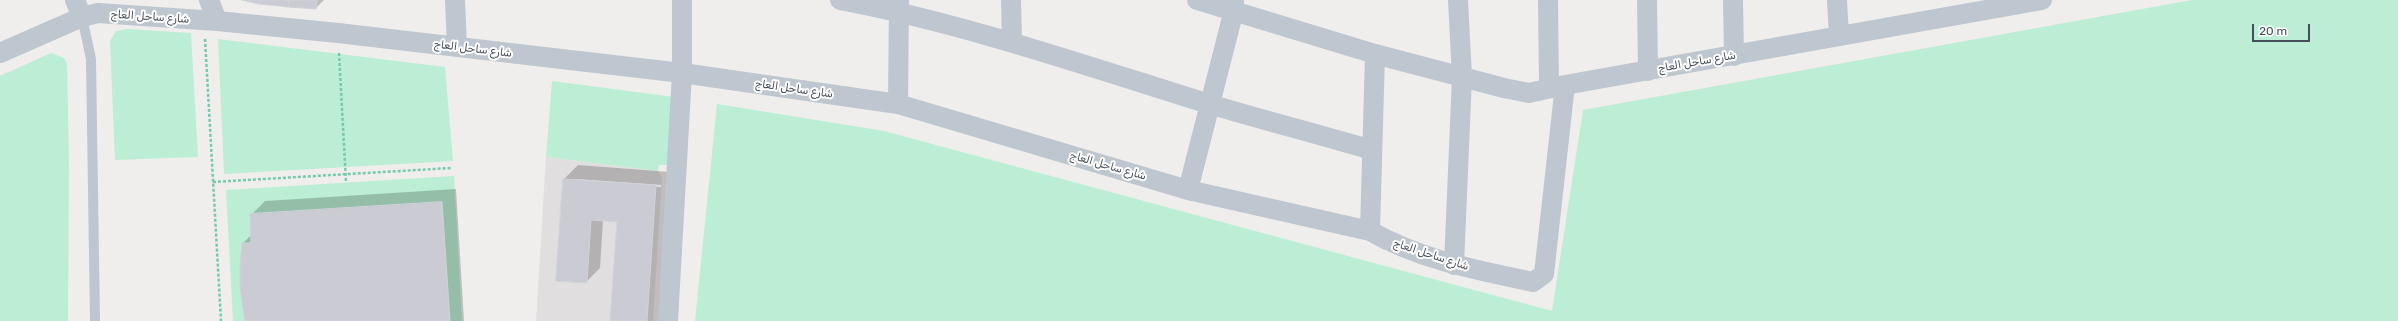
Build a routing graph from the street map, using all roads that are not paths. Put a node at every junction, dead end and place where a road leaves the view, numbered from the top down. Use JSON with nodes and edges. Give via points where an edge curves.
{"nodes":[{"id":1,"x":209,"y":0,"type":"edge"},
{"id":2,"x":455,"y":0,"type":"edge"},
{"id":3,"x":682,"y":0,"type":"edge"},
{"id":4,"x":840,"y":0,"type":"edge"},
{"id":5,"x":1011,"y":0,"type":"edge"},
{"id":6,"x":1197,"y":0,"type":"edge"},
{"id":7,"x":1458,"y":0,"type":"edge"},
{"id":8,"x":1548,"y":0,"type":"edge"},
{"id":9,"x":1647,"y":0,"type":"edge"},
{"id":10,"x":1733,"y":0,"type":"edge"},
{"id":11,"x":1837,"y":0,"type":"edge"},
{"id":12,"x":2042,"y":0,"type":"edge"},
{"id":13,"x":1234,"y":5,"type":"edge"},
{"id":14,"x":899,"y":6,"type":"edge"},
{"id":15,"x":78,"y":9,"type":"edge"},
{"id":16,"x":211,"y":21,"type":"junction"},
{"id":17,"x":1839,"y":36,"type":"junction"},
{"id":18,"x":1012,"y":41,"type":"junction"},
{"id":19,"x":457,"y":47,"type":"junction"},
{"id":20,"x":0,"y":53,"type":"edge"},
{"id":21,"x":1375,"y":54,"type":"junction"},
{"id":22,"x":1734,"y":56,"type":"junction"},
{"id":23,"x":1648,"y":71,"type":"junction"},
{"id":24,"x":682,"y":72,"type":"junction"},
{"id":25,"x":1462,"y":77,"type":"junction"},
{"id":26,"x":1557,"y":86,"type":"junction"},
{"id":27,"x":898,"y":104,"type":"junction"},
{"id":28,"x":1211,"y":104,"type":"junction"},
{"id":29,"x":1372,"y":150,"type":"junction"},
{"id":30,"x":1188,"y":190,"type":"junction"},
{"id":31,"x":1370,"y":231,"type":"junction"},
{"id":32,"x":1454,"y":265,"type":"junction"},
{"id":33,"x":95,"y":321,"type":"edge"},
{"id":34,"x":668,"y":321,"type":"edge"}],
"edges":[{"from":1,"to":16,"type":"street"},
{"from":2,"to":19,"type":"street"},
{"from":3,"to":24,"type":"street"},
{"from":4,"to":14,"type":"street"},
{"from":5,"to":18,"type":"street"},
{"from":6,"to":13,"type":"street"},
{"from":7,"to":25,"type":"street"},
{"from":8,"to":26,"type":"street"},
{"from":9,"to":23,"type":"street"},
{"from":10,"to":22,"type":"street"},
{"from":11,"to":17,"type":"street"},
{"from":12,"to":17,"type":"street","name":"شارع ساحل العاج"},
{"from":13,"to":21,"type":"street"},
{"from":13,"to":28,"type":"street"},
{"from":14,"to":18,"type":"street"},
{"from":14,"to":27,"type":"street"},
{"from":15,"to":16,"type":"street","name":"شارع ساحل العاج","via":[[98,13]]},
{"from":15,"to":20,"type":"street","name":"شارع ساحل العاج"},
{"from":15,"to":33,"type":"lane","via":[[90,59]]},
{"from":16,"to":19,"type":"street","name":"شارع ساحل العاج"},
{"from":17,"to":22,"type":"street","name":"شارع ساحل العاج"},
{"from":18,"to":28,"type":"street"},
{"from":19,"to":24,"type":"street","name":"شارع ساحل العاج"},
{"from":21,"to":25,"type":"street"},
{"from":21,"to":29,"type":"street"},
{"from":22,"to":23,"type":"street","name":"شارع ساحل العاج"},
{"from":23,"to":26,"type":"street","name":"شارع ساحل العاج"},
{"from":24,"to":27,"type":"street","name":"شارع ساحل العاج"},
{"from":24,"to":34,"type":"street"},
{"from":25,"to":26,"type":"street","via":[[1529,93]]},
{"from":25,"to":32,"type":"street"},
{"from":26,"to":32,"type":"street","name":"شارع ساحل العاج","via":[[1544,274],[1533,282]]},
{"from":27,"to":30,"type":"street","name":"شارع ساحل العاج"},
{"from":28,"to":29,"type":"street"},
{"from":28,"to":30,"type":"street"},
{"from":29,"to":31,"type":"street"},
{"from":30,"to":31,"type":"street","name":"شارع ساحل العاج"},
{"from":31,"to":32,"type":"street","name":"شارع ساحل العاج","via":[[1396,246]]}]}
